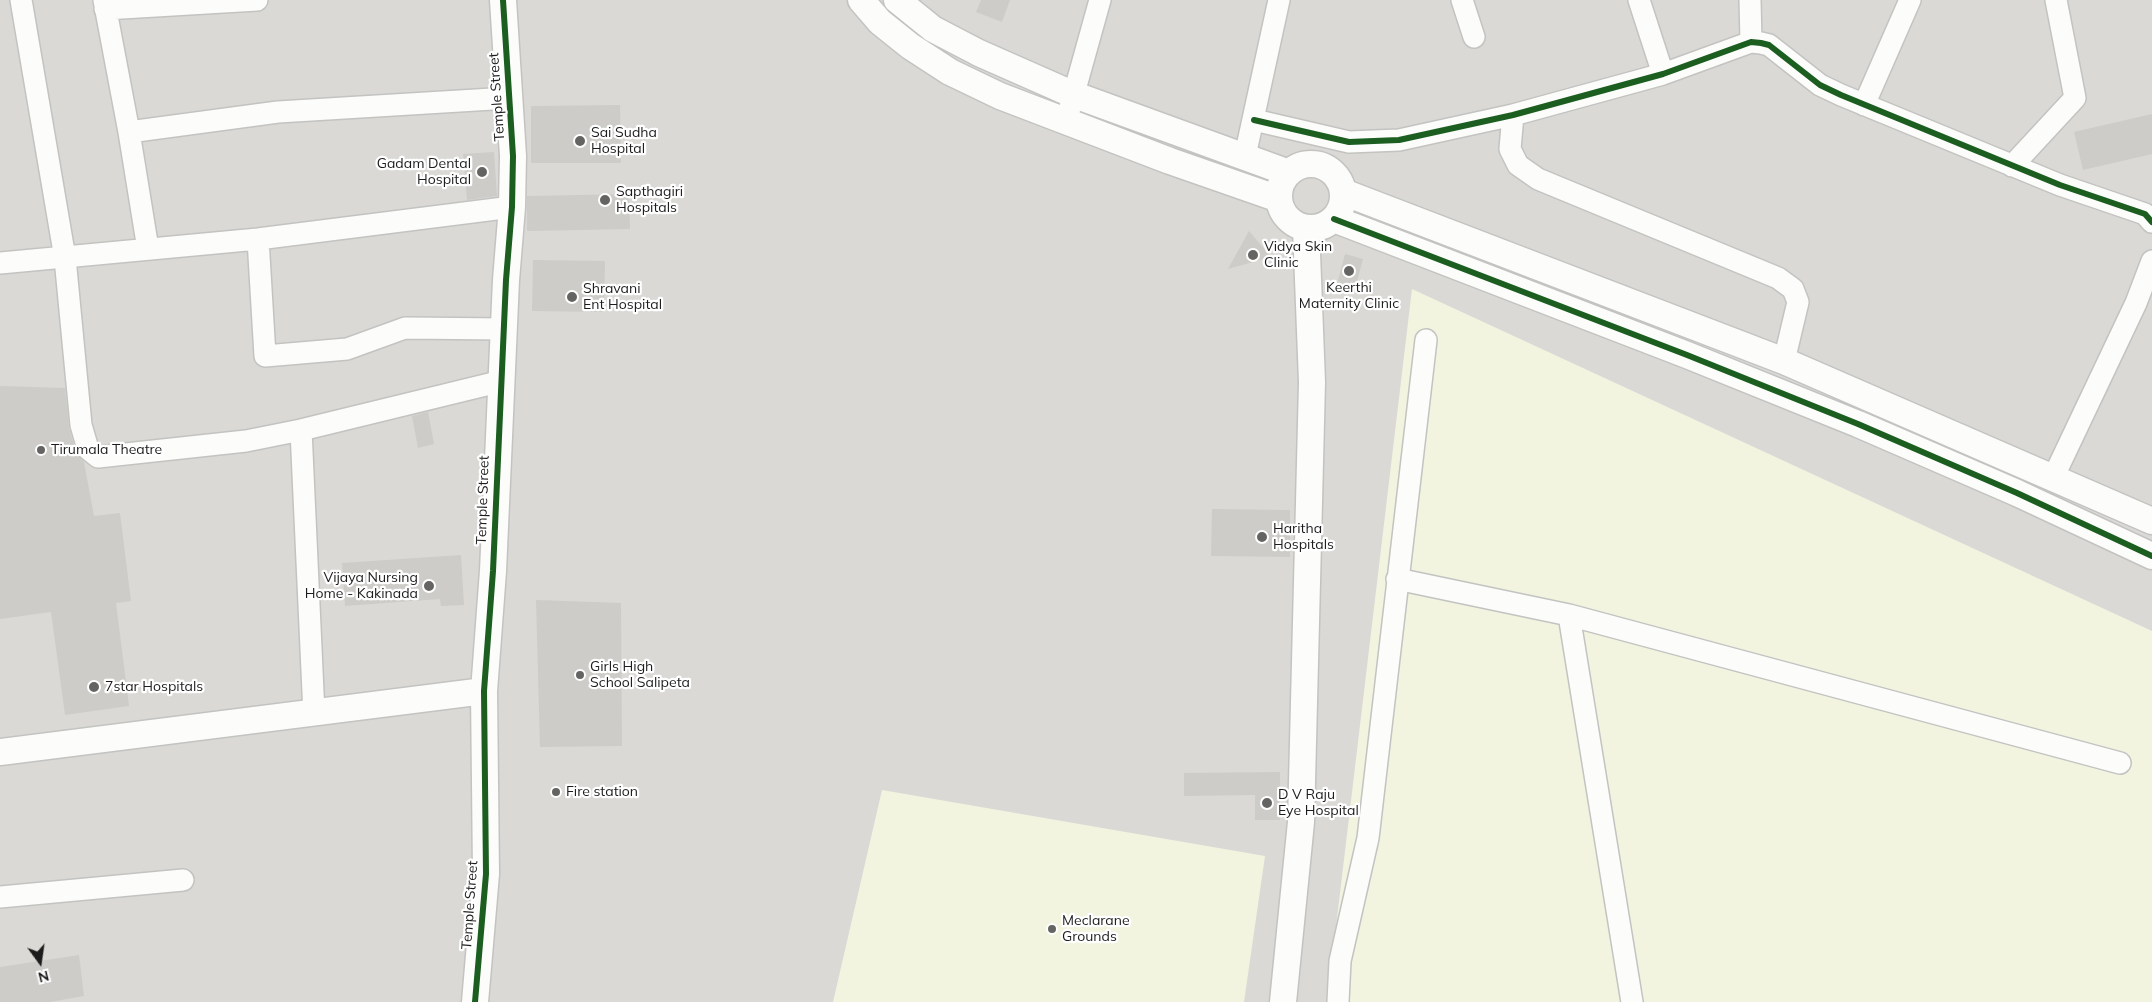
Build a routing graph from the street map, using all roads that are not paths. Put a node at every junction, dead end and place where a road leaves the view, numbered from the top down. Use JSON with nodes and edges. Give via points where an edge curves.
{"nodes":[{"id":1,"x":21,"y":0,"type":"edge"},
{"id":2,"x":257,"y":0,"type":"edge"},
{"id":3,"x":503,"y":0,"type":"edge"},
{"id":4,"x":861,"y":0,"type":"edge"},
{"id":5,"x":897,"y":0,"type":"edge"},
{"id":6,"x":1100,"y":0,"type":"edge"},
{"id":7,"x":1279,"y":0,"type":"edge"},
{"id":8,"x":1462,"y":0,"type":"edge"},
{"id":9,"x":1639,"y":0,"type":"edge"},
{"id":10,"x":1750,"y":0,"type":"edge"},
{"id":11,"x":1910,"y":0,"type":"edge"},
{"id":12,"x":2056,"y":0,"type":"edge"},
{"id":13,"x":104,"y":5,"type":"edge"},
{"id":14,"x":1474,"y":37,"type":"dead end"},
{"id":15,"x":1751,"y":42,"type":"junction"},
{"id":16,"x":1663,"y":74,"type":"junction"},
{"id":17,"x":1072,"y":94,"type":"junction"},
{"id":18,"x":510,"y":98,"type":"junction"},
{"id":19,"x":1864,"y":105,"type":"junction"},
{"id":20,"x":1513,"y":114,"type":"junction"},
{"id":21,"x":1254,"y":120,"type":"junction"},
{"id":22,"x":1066,"y":122,"type":"junction"},
{"id":23,"x":129,"y":132,"type":"junction"},
{"id":24,"x":1245,"y":156,"type":"junction"},
{"id":25,"x":2012,"y":166,"type":"junction"},
{"id":26,"x":1289,"y":174,"type":"junction"},
{"id":27,"x":1343,"y":192,"type":"junction"},
{"id":28,"x":1279,"y":199,"type":"junction"},
{"id":29,"x":512,"y":207,"type":"junction"},
{"id":30,"x":1334,"y":219,"type":"junction"},
{"id":31,"x":2152,"y":222,"type":"edge"},
{"id":32,"x":1306,"y":228,"type":"junction"},
{"id":33,"x":258,"y":238,"type":"junction"},
{"id":34,"x":148,"y":249,"type":"junction"},
{"id":35,"x":66,"y":258,"type":"junction"},
{"id":36,"x":2152,"y":261,"type":"edge"},
{"id":37,"x":0,"y":263,"type":"edge"},
{"id":38,"x":505,"y":329,"type":"junction"},
{"id":39,"x":1426,"y":340,"type":"dead end"},
{"id":40,"x":1784,"y":361,"type":"junction"},
{"id":41,"x":502,"y":381,"type":"junction"},
{"id":42,"x":301,"y":430,"type":"junction"},
{"id":43,"x":2028,"y":466,"type":"junction"},
{"id":44,"x":2053,"y":478,"type":"junction"},
{"id":45,"x":2017,"y":493,"type":"junction"},
{"id":46,"x":2152,"y":521,"type":"edge"},
{"id":47,"x":2152,"y":556,"type":"edge"},
{"id":48,"x":1397,"y":579,"type":"junction"},
{"id":49,"x":1569,"y":615,"type":"junction"},
{"id":50,"x":484,"y":691,"type":"junction"},
{"id":51,"x":314,"y":714,"type":"junction"},
{"id":52,"x":0,"y":752,"type":"edge"},
{"id":53,"x":2120,"y":763,"type":"dead end"},
{"id":54,"x":182,"y":880,"type":"dead end"},
{"id":55,"x":0,"y":896,"type":"edge"},
{"id":56,"x":475,"y":1002,"type":"edge"},
{"id":57,"x":1283,"y":1002,"type":"edge"},
{"id":58,"x":1338,"y":1002,"type":"edge"},
{"id":59,"x":1632,"y":1002,"type":"edge"}],
"edges":[{"from":1,"to":35,"type":"street"},
{"from":2,"to":13,"type":"street"},
{"from":3,"to":18,"type":"street","name":"Temple Street"},
{"from":4,"to":22,"type":"street","via":[[910,46],[950,72]]},
{"from":5,"to":17,"type":"street","via":[[933,29],[978,54]]},
{"from":6,"to":17,"type":"street"},
{"from":7,"to":21,"type":"street"},
{"from":8,"to":14,"type":"street"},
{"from":9,"to":16,"type":"street"},
{"from":10,"to":15,"type":"street"},
{"from":11,"to":19,"type":"street"},
{"from":12,"to":25,"type":"street","via":[[2075,98]]},
{"from":13,"to":23,"type":"street"},
{"from":15,"to":16,"type":"street"},
{"from":15,"to":19,"type":"street","via":[[1769,45],[1820,85]]},
{"from":16,"to":20,"type":"street"},
{"from":17,"to":22,"type":"street"},
{"from":17,"to":24,"type":"street"},
{"from":18,"to":23,"type":"street","via":[[278,112]]},
{"from":18,"to":29,"type":"street","name":"Temple Street"},
{"from":19,"to":25,"type":"street"},
{"from":20,"to":21,"type":"street","via":[[1399,140],[1349,142]]},
{"from":20,"to":40,"type":"street","via":[[1510,149],[1518,165],[1538,179],[1778,278],[1793,289],[1798,302]]},
{"from":21,"to":24,"type":"street"},
{"from":22,"to":28,"type":"street"},
{"from":23,"to":34,"type":"street"},
{"from":24,"to":26,"type":"street"},
{"from":25,"to":31,"type":"street","via":[[2145,214]]},
{"from":26,"to":27,"type":"street","via":[[1301,166],[1315,164],[1328,169],[1338,179]]},
{"from":26,"to":28,"type":"street","via":[[1281,185]]},
{"from":27,"to":30,"type":"street","via":[[1342,206]]},
{"from":27,"to":40,"type":"street"},
{"from":28,"to":32,"type":"street","via":[[1283,212],[1293,223]]},
{"from":29,"to":33,"type":"street"},
{"from":29,"to":38,"type":"street","name":"Temple Street"},
{"from":30,"to":32,"type":"street","via":[[1322,227]]},
{"from":30,"to":45,"type":"street","via":[[1687,355]]},
{"from":32,"to":57,"type":"street","via":[[1312,382],[1301,822]]},
{"from":33,"to":34,"type":"street"},
{"from":33,"to":38,"type":"street","via":[[265,356],[347,349],[405,328]]},
{"from":34,"to":35,"type":"street"},
{"from":35,"to":37,"type":"street"},
{"from":35,"to":42,"type":"street","via":[[81,426],[88,449],[98,457],[246,441]]},
{"from":36,"to":44,"type":"street","via":[[2136,304]]},
{"from":38,"to":41,"type":"street","name":"Temple Street"},
{"from":39,"to":48,"type":"street"},
{"from":40,"to":43,"type":"street"},
{"from":41,"to":42,"type":"street"},
{"from":41,"to":50,"type":"street","name":"Temple Street"},
{"from":42,"to":51,"type":"street"},
{"from":43,"to":44,"type":"street"},
{"from":43,"to":45,"type":"street"},
{"from":44,"to":46,"type":"street"},
{"from":45,"to":47,"type":"street"},
{"from":48,"to":49,"type":"street"},
{"from":48,"to":58,"type":"street","via":[[1368,838],[1340,961]]},
{"from":49,"to":53,"type":"street"},
{"from":49,"to":59,"type":"street"},
{"from":50,"to":51,"type":"street"},
{"from":50,"to":56,"type":"street","name":"Temple Street","via":[[486,874]]},
{"from":51,"to":52,"type":"street"},
{"from":54,"to":55,"type":"street"}]}
